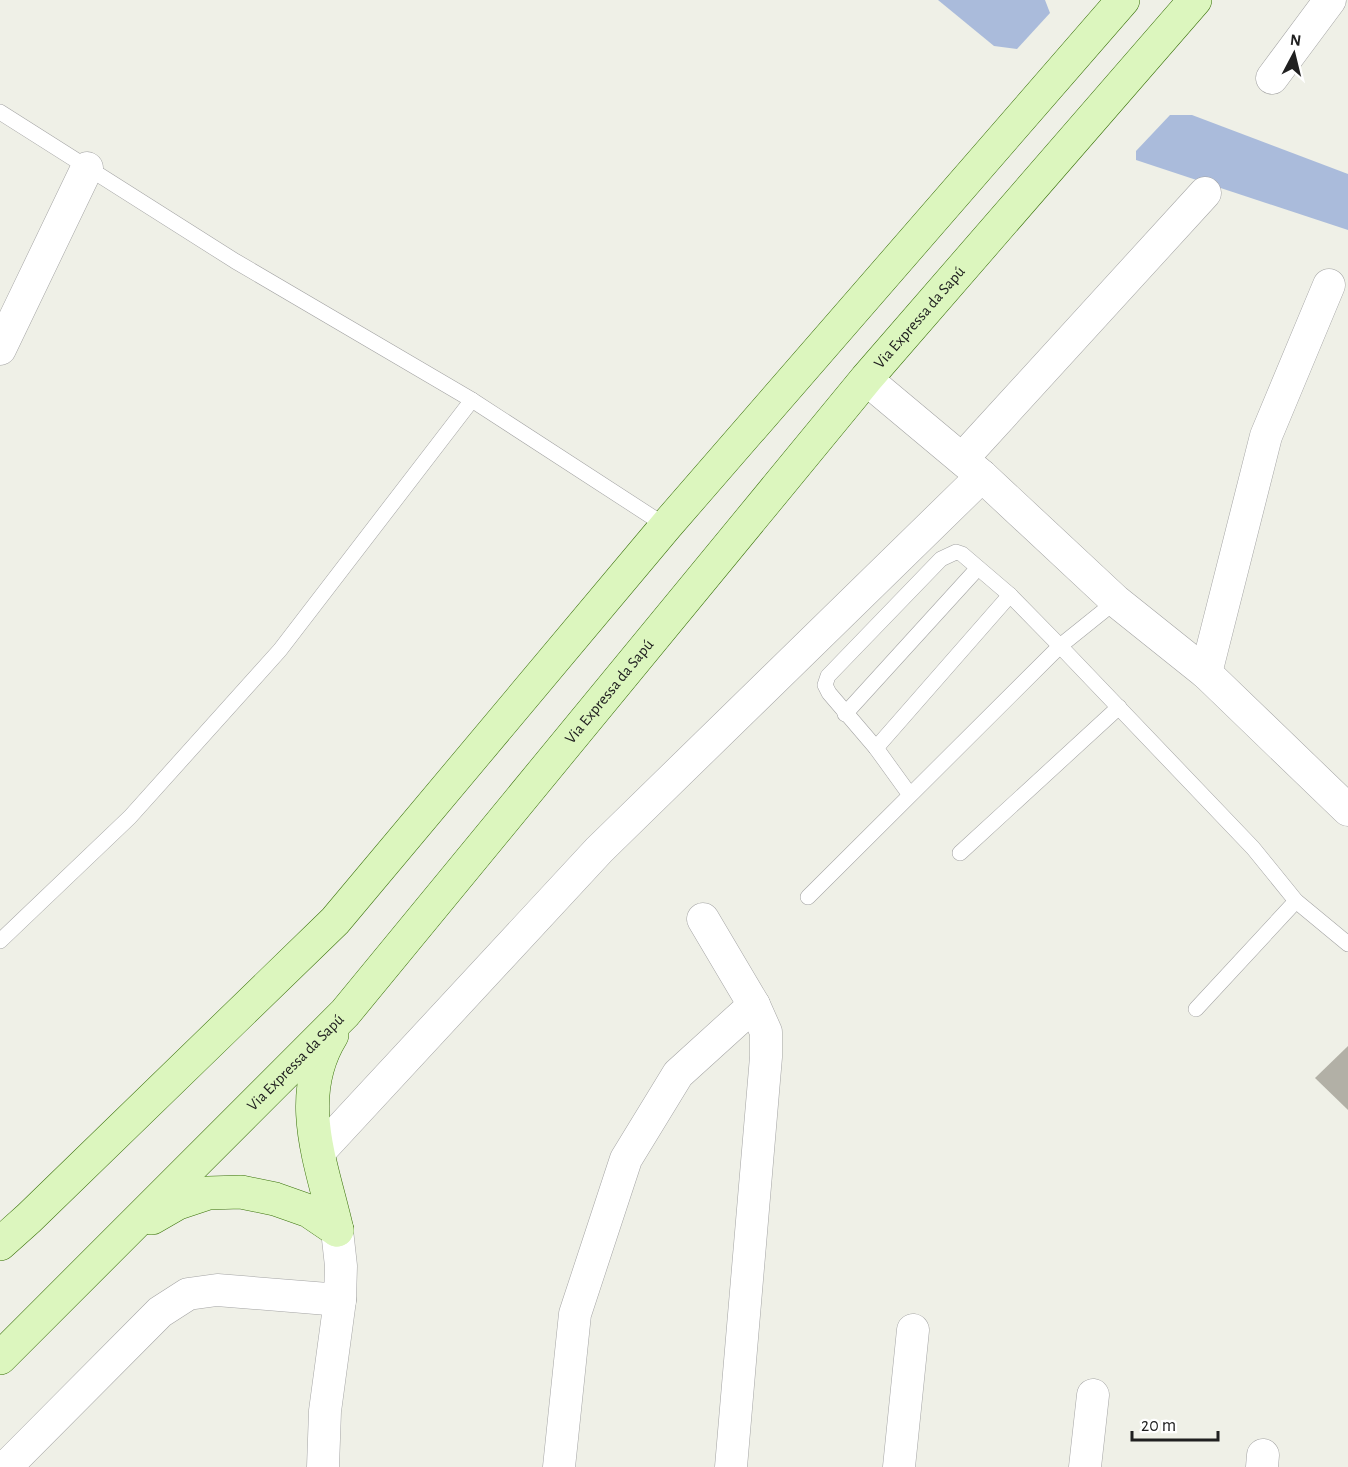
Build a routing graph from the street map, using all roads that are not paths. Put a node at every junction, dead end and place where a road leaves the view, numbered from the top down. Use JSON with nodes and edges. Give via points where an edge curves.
{"nodes":[{"id":1,"x":1123,"y":0,"type":"edge"},
{"id":2,"x":1195,"y":0,"type":"edge"},
{"id":3,"x":1330,"y":0,"type":"edge"},
{"id":4,"x":1272,"y":78,"type":"dead end"},
{"id":5,"x":0,"y":111,"type":"edge"},
{"id":6,"x":87,"y":168,"type":"junction"},
{"id":7,"x":1205,"y":193,"type":"dead end"},
{"id":8,"x":1329,"y":285,"type":"dead end"},
{"id":9,"x":0,"y":349,"type":"edge"},
{"id":10,"x":866,"y":379,"type":"junction"},
{"id":11,"x":472,"y":400,"type":"junction"},
{"id":12,"x":972,"y":468,"type":"junction"},
{"id":13,"x":666,"y":526,"type":"junction"},
{"id":14,"x":977,"y":569,"type":"junction"},
{"id":15,"x":1010,"y":595,"type":"junction"},
{"id":16,"x":1116,"y":600,"type":"junction"},
{"id":17,"x":1060,"y":646,"type":"junction"},
{"id":18,"x":1206,"y":672,"type":"junction"},
{"id":19,"x":1119,"y":707,"type":"junction"},
{"id":20,"x":845,"y":714,"type":"junction"},
{"id":21,"x":876,"y":748,"type":"junction"},
{"id":22,"x":910,"y":795,"type":"junction"},
{"id":23,"x":1348,"y":810,"type":"edge"},
{"id":24,"x":960,"y":853,"type":"dead end"},
{"id":25,"x":808,"y":897,"type":"dead end"},
{"id":26,"x":1296,"y":901,"type":"junction"},
{"id":27,"x":703,"y":919,"type":"dead end"},
{"id":28,"x":0,"y":941,"type":"edge"},
{"id":29,"x":1348,"y":944,"type":"edge"},
{"id":30,"x":754,"y":1005,"type":"junction"},
{"id":31,"x":1196,"y":1009,"type":"dead end"},
{"id":32,"x":345,"y":1013,"type":"junction"},
{"id":33,"x":319,"y":1152,"type":"junction"},
{"id":34,"x":337,"y":1230,"type":"junction"},
{"id":35,"x":0,"y":1244,"type":"edge"},
{"id":36,"x":94,"y":1263,"type":"junction"},
{"id":37,"x":340,"y":1300,"type":"junction"},
{"id":38,"x":913,"y":1330,"type":"dead end"},
{"id":39,"x":0,"y":1359,"type":"edge"},
{"id":40,"x":1093,"y":1395,"type":"dead end"},
{"id":41,"x":6,"y":1467,"type":"edge"},
{"id":42,"x":323,"y":1467,"type":"edge"},
{"id":43,"x":559,"y":1467,"type":"edge"},
{"id":44,"x":731,"y":1467,"type":"edge"},
{"id":45,"x":899,"y":1467,"type":"edge"},
{"id":46,"x":1085,"y":1467,"type":"edge"}],
"edges":[{"from":1,"to":13,"type":"main road"},
{"from":2,"to":10,"type":"main road","name":"Via Expressa da Sapú"},
{"from":3,"to":4,"type":"street"},
{"from":5,"to":6,"type":"lane"},
{"from":6,"to":9,"type":"street"},
{"from":6,"to":11,"type":"lane","via":[[235,261]]},
{"from":7,"to":12,"type":"street"},
{"from":8,"to":18,"type":"street","via":[[1266,436]]},
{"from":10,"to":12,"type":"street"},
{"from":10,"to":32,"type":"main road","name":"Via Expressa da Sapú"},
{"from":11,"to":13,"type":"lane"},
{"from":11,"to":28,"type":"lane","via":[[280,650],[130,817]]},
{"from":12,"to":16,"type":"street"},
{"from":12,"to":33,"type":"street","via":[[599,850]]},
{"from":13,"to":35,"type":"main road","via":[[336,921]]},
{"from":14,"to":15,"type":"lane"},
{"from":14,"to":20,"type":"lane"},
{"from":14,"to":20,"type":"lane","via":[[956,552],[941,559],[828,676],[825,685]]},
{"from":15,"to":17,"type":"lane"},
{"from":15,"to":21,"type":"lane"},
{"from":16,"to":17,"type":"lane"},
{"from":16,"to":18,"type":"street"},
{"from":17,"to":19,"type":"lane"},
{"from":17,"to":22,"type":"lane"},
{"from":18,"to":23,"type":"street"},
{"from":19,"to":24,"type":"lane"},
{"from":19,"to":26,"type":"lane","via":[[1254,848]]},
{"from":20,"to":21,"type":"lane"},
{"from":21,"to":22,"type":"lane"},
{"from":22,"to":25,"type":"lane"},
{"from":26,"to":29,"type":"lane"},
{"from":26,"to":31,"type":"lane"},
{"from":27,"to":30,"type":"street"},
{"from":30,"to":43,"type":"street","via":[[678,1074],[626,1159],[575,1314]]},
{"from":30,"to":44,"type":"street","via":[[766,1032],[766,1057]]},
{"from":32,"to":33,"type":"main road","via":[[322,1050],[314,1075],[311,1102]]},
{"from":32,"to":36,"type":"main road","name":"Via Expressa da Sapú"},
{"from":33,"to":34,"type":"main road"},
{"from":34,"to":36,"type":"main road","via":[[309,1211],[275,1199],[241,1192],[208,1193],[178,1203],[149,1220]]},
{"from":34,"to":37,"type":"street"},
{"from":36,"to":39,"type":"main road","name":"Via Expressa da Sapú"},
{"from":37,"to":41,"type":"street","via":[[217,1290],[188,1294],[160,1312]]},
{"from":37,"to":42,"type":"street"},
{"from":38,"to":45,"type":"street"},
{"from":40,"to":46,"type":"street"}]}
